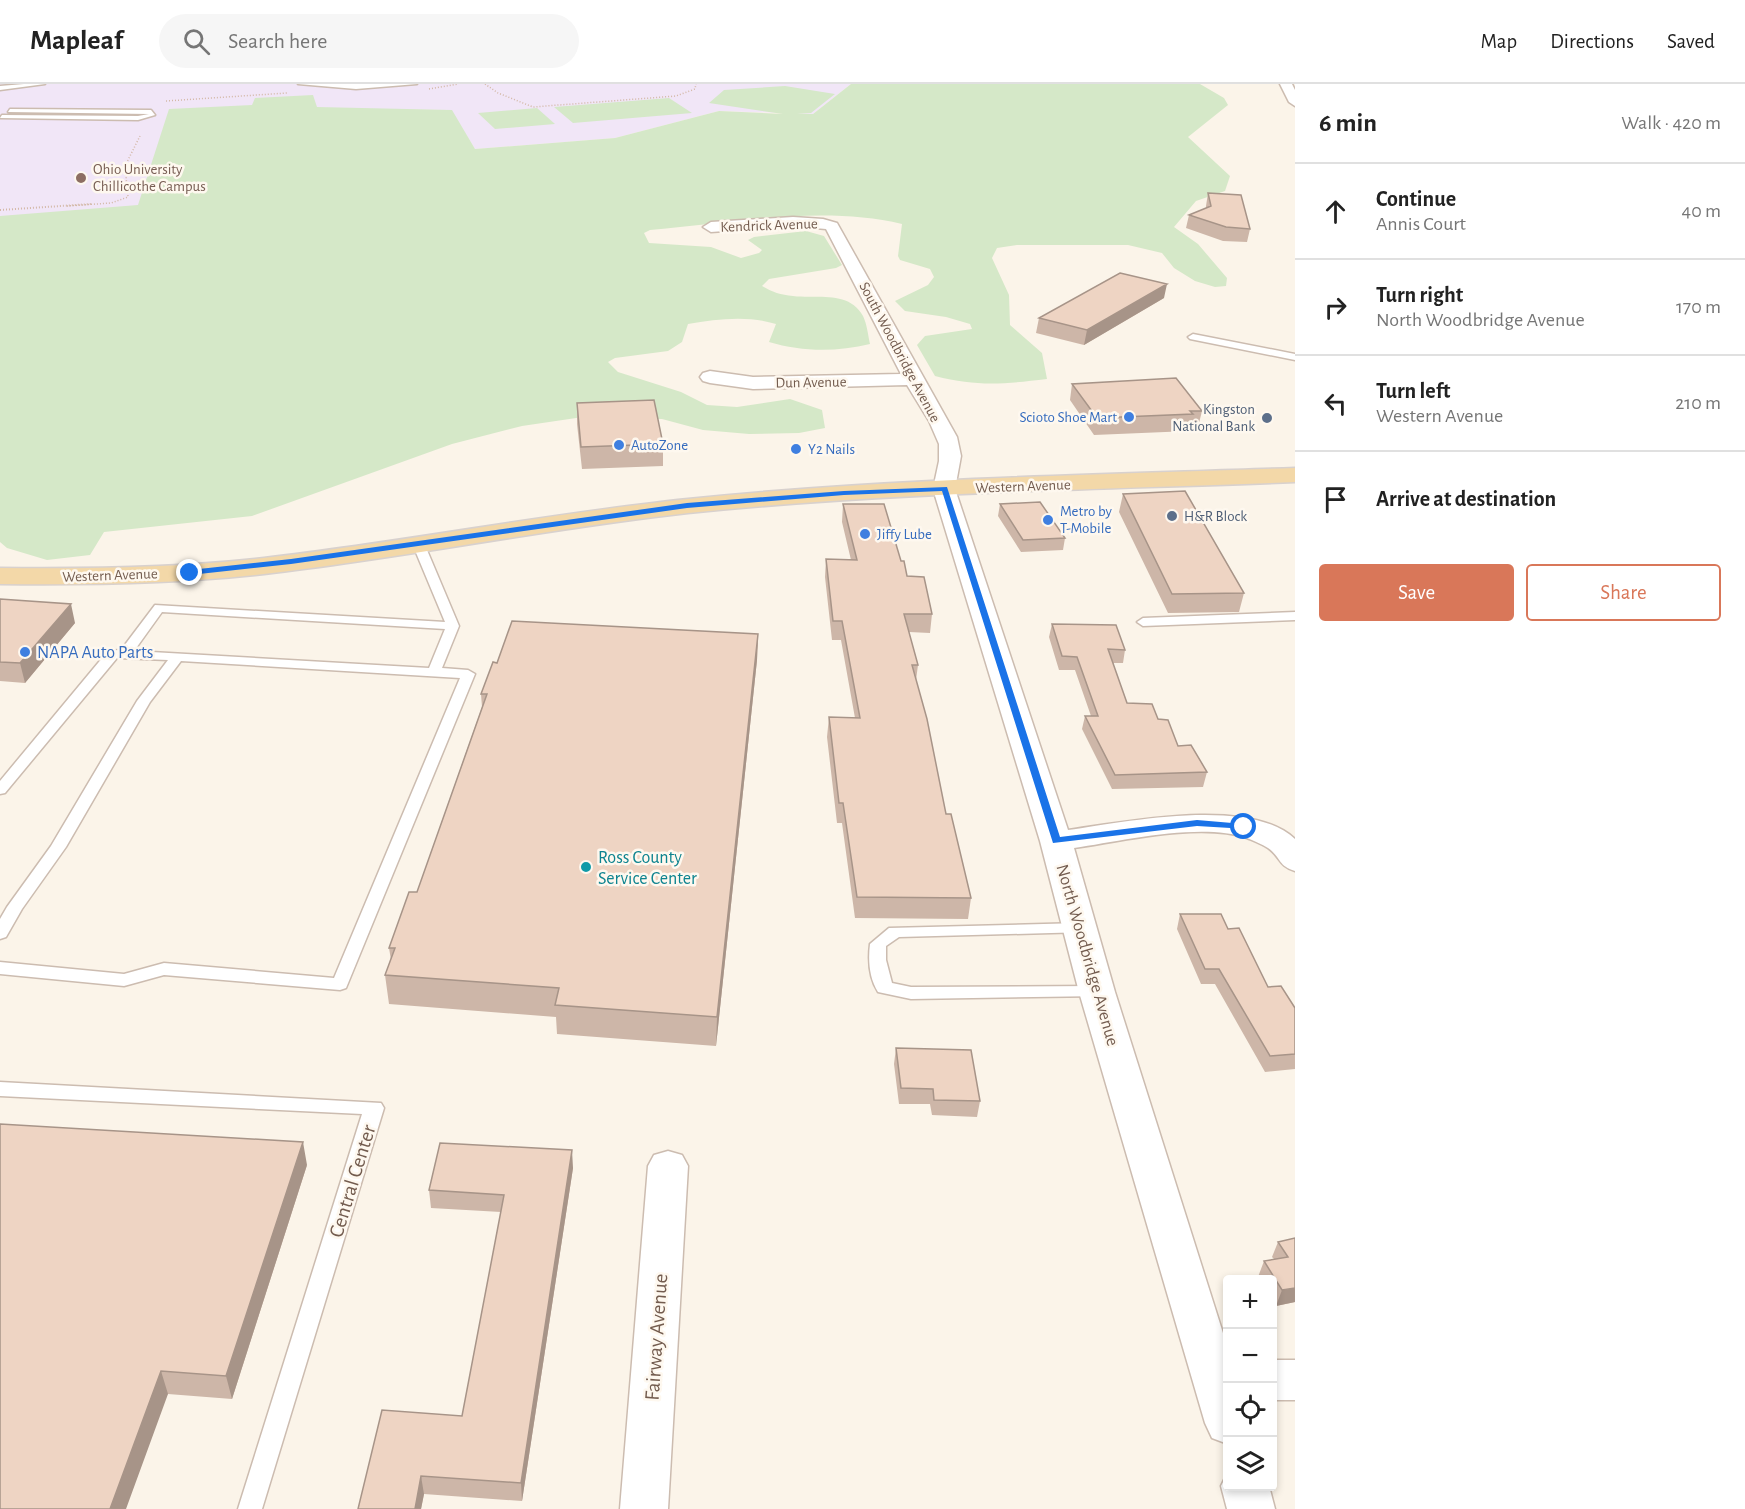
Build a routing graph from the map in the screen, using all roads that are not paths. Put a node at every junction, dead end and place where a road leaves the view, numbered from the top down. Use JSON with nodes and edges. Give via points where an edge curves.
{"nodes":[{"id":1,"x":42,"y":84,"type":"edge"},
{"id":2,"x":301,"y":84,"type":"edge"},
{"id":3,"x":414,"y":84,"type":"edge"},
{"id":4,"x":1286,"y":84,"type":"edge"},
{"id":5,"x":0,"y":88,"type":"edge"},
{"id":6,"x":1295,"y":102,"type":"edge"},
{"id":7,"x":10,"y":111,"type":"dead end"},
{"id":8,"x":2,"y":117,"type":"dead end"},
{"id":9,"x":71,"y":117,"type":"junction"},
{"id":10,"x":59,"y":126,"type":"dead end"},
{"id":11,"x":826,"y":223,"type":"joint"},
{"id":12,"x":711,"y":227,"type":"dead end"},
{"id":13,"x":1193,"y":337,"type":"dead end"},
{"id":14,"x":1295,"y":357,"type":"edge"},
{"id":15,"x":710,"y":377,"type":"dead end"},
{"id":16,"x":913,"y":379,"type":"junction"},
{"id":17,"x":1295,"y":475,"type":"edge"},
{"id":18,"x":944,"y":489,"type":"junction"},
{"id":19,"x":418,"y":543,"type":"junction"},
{"id":20,"x":0,"y":576,"type":"edge"},
{"id":21,"x":1295,"y":616,"type":"edge"},
{"id":22,"x":1143,"y":622,"type":"dead end"},
{"id":23,"x":453,"y":626,"type":"junction"},
{"id":24,"x":125,"y":654,"type":"junction"},
{"id":25,"x":177,"y":658,"type":"junction"},
{"id":26,"x":434,"y":672,"type":"junction"},
{"id":27,"x":0,"y":790,"type":"edge"},
{"id":28,"x":1056,"y":841,"type":"junction"},
{"id":29,"x":1295,"y":861,"type":"edge"},
{"id":30,"x":1081,"y":928,"type":"junction"},
{"id":31,"x":0,"y":933,"type":"edge"},
{"id":32,"x":0,"y":968,"type":"edge"},
{"id":33,"x":1097,"y":992,"type":"junction"},
{"id":34,"x":0,"y":1089,"type":"edge"},
{"id":35,"x":668,"y":1166,"type":"dead end"},
{"id":36,"x":1221,"y":1378,"type":"edge"},
{"id":37,"x":1277,"y":1380,"type":"edge"},
{"id":38,"x":1295,"y":1380,"type":"edge"},
{"id":39,"x":1223,"y":1393,"type":"edge"},
{"id":40,"x":1246,"y":1491,"type":"edge"},
{"id":41,"x":250,"y":1509,"type":"edge"},
{"id":42,"x":644,"y":1509,"type":"edge"},
{"id":43,"x":1251,"y":1509,"type":"edge"}],
"edges":[{"from":1,"to":5,"type":"lane"},
{"from":2,"to":3,"type":"lane"},
{"from":4,"to":6,"type":"street"},
{"from":7,"to":9,"type":"lane","via":[[152,115]]},
{"from":8,"to":9,"type":"lane"},
{"from":9,"to":10,"type":"lane"},
{"from":11,"to":12,"type":"street","name":"Kendrick Avenue"},
{"from":11,"to":16,"type":"street","name":"South Woodbridge Avenue","via":[[832,226]]},
{"from":13,"to":14,"type":"lane"},
{"from":15,"to":16,"type":"street","name":"Dun Avenue","via":[[753,383]]},
{"from":16,"to":18,"type":"street","name":"South Woodbridge Avenue","via":[[949,441],[951,459]]},
{"from":17,"to":18,"type":"main road","name":"Western Avenue"},
{"from":18,"to":19,"type":"main road","name":"Western Avenue","via":[[687,506]]},
{"from":18,"to":28,"type":"street","name":"North Woodbridge Avenue"},
{"from":19,"to":20,"type":"main road","name":"Western Avenue","via":[[190,573],[86,578]]},
{"from":19,"to":23,"type":"lane"},
{"from":21,"to":22,"type":"lane"},
{"from":23,"to":24,"type":"lane","via":[[159,608]]},
{"from":23,"to":26,"type":"lane"},
{"from":24,"to":25,"type":"lane"},
{"from":24,"to":27,"type":"lane","via":[[113,654]]},
{"from":25,"to":26,"type":"lane"},
{"from":25,"to":31,"type":"lane","via":[[144,701],[58,847]]},
{"from":26,"to":32,"type":"lane","via":[[468,674],[340,984],[164,969],[124,980]]},
{"from":28,"to":29,"type":"street","via":[[1197,823],[1244,827],[1278,840]]},
{"from":28,"to":30,"type":"street","name":"North Woodbridge Avenue"},
{"from":30,"to":33,"type":"street","name":"North Woodbridge Avenue"},
{"from":30,"to":33,"type":"lane","via":[[895,932],[878,944],[877,960],[884,988],[911,993]]},
{"from":33,"to":36,"type":"street","name":"North Woodbridge Avenue"},
{"from":34,"to":41,"type":"lane","name":"Central Center","via":[[374,1108]]},
{"from":35,"to":42,"type":"street","name":"Fairway Avenue"},
{"from":36,"to":39,"type":"street","name":"North Woodbridge Avenue"},
{"from":37,"to":38,"type":"street"},
{"from":40,"to":43,"type":"street"}]}
